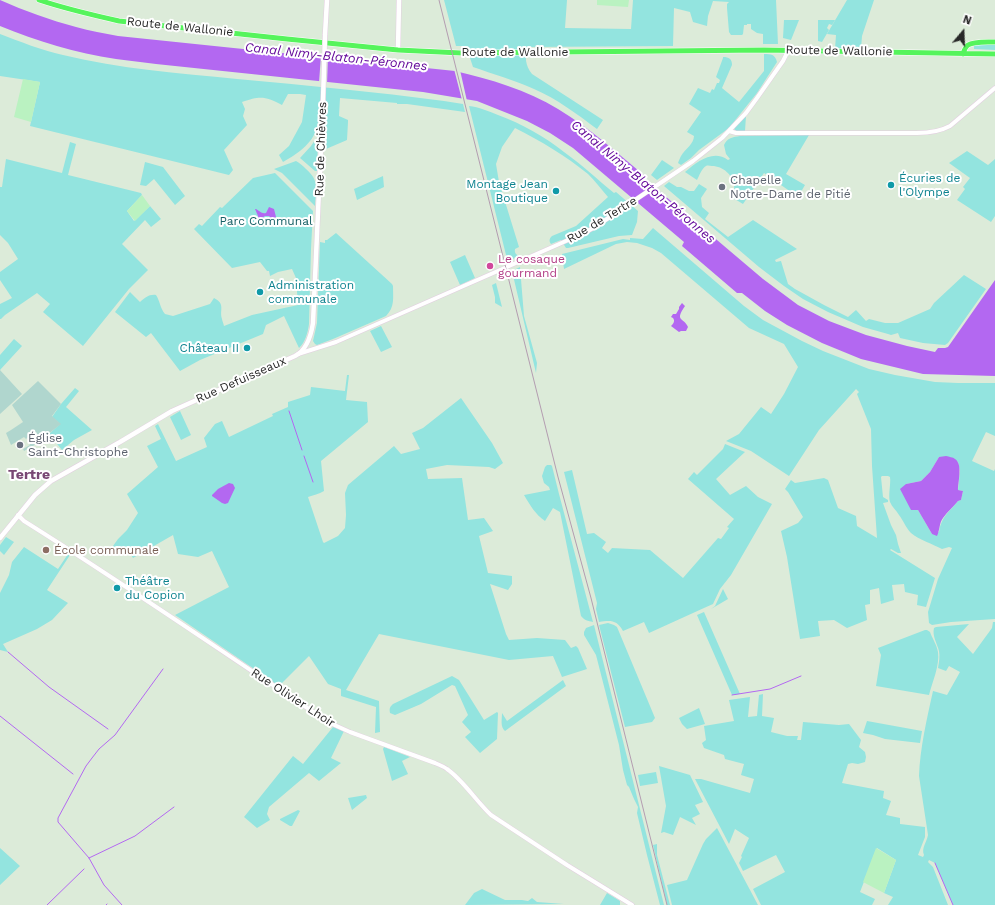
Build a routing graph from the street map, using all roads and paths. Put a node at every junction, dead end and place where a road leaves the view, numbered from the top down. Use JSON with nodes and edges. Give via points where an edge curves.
{"nodes":[{"id":1,"x":39,"y":0,"type":"edge"},
{"id":2,"x":327,"y":0,"type":"edge"},
{"id":3,"x":400,"y":0,"type":"edge"},
{"id":4,"x":995,"y":42,"type":"edge"},
{"id":5,"x":398,"y":50,"type":"junction"},
{"id":6,"x":788,"y":51,"type":"junction"},
{"id":7,"x":963,"y":54,"type":"junction"},
{"id":8,"x":995,"y":54,"type":"edge"},
{"id":9,"x":995,"y":88,"type":"edge"},
{"id":10,"x":729,"y":131,"type":"junction"},
{"id":11,"x":307,"y":345,"type":"junction"},
{"id":12,"x":318,"y":348,"type":"junction"},
{"id":13,"x":298,"y":354,"type":"junction"},
{"id":14,"x":18,"y":515,"type":"junction"},
{"id":15,"x":0,"y":538,"type":"edge"},
{"id":16,"x":624,"y":903,"type":"edge"},
{"id":17,"x":632,"y":905,"type":"edge"}],
"edges":[{"from":1,"to":5,"type":"main road","name":"Route de Wallonie","via":[[120,21]]},
{"from":2,"to":11,"type":"main road","name":"Rue de Chièvres","bridge":true,"via":[[314,320]]},
{"from":3,"to":5,"type":"main road"},
{"from":4,"to":7,"type":"main road","via":[[968,45]]},
{"from":5,"to":6,"type":"main road","name":"Route de Wallonie","via":[[461,53]]},
{"from":6,"to":7,"type":"main road","name":"Route de Wallonie"},
{"from":6,"to":10,"type":"street","name":"Rue de Tertre","via":[[746,113]]},
{"from":7,"to":8,"type":"main road","name":"Route de Wallonie"},
{"from":9,"to":10,"type":"street","via":[[950,126],[931,132],[917,134]]},
{"from":10,"to":12,"type":"street","name":"Rue de Tertre","via":[[692,161],[586,232]]},
{"from":11,"to":12,"type":"street"},
{"from":11,"to":13,"type":"main road","name":"Rue Defuisseaux"},
{"from":12,"to":13,"type":"street"},
{"from":13,"to":14,"type":"main road","name":"Rue Defuisseaux","via":[[172,411],[47,484]]},
{"from":14,"to":15,"type":"main road","name":"Rue Defuisseaux"},
{"from":14,"to":16,"type":"street","name":"Rue Olivier Lhoir","via":[[330,723],[445,768],[456,776],[491,815]]},
{"from":16,"to":17,"type":"street","name":"Rue Olivier Lhoir"}]}
